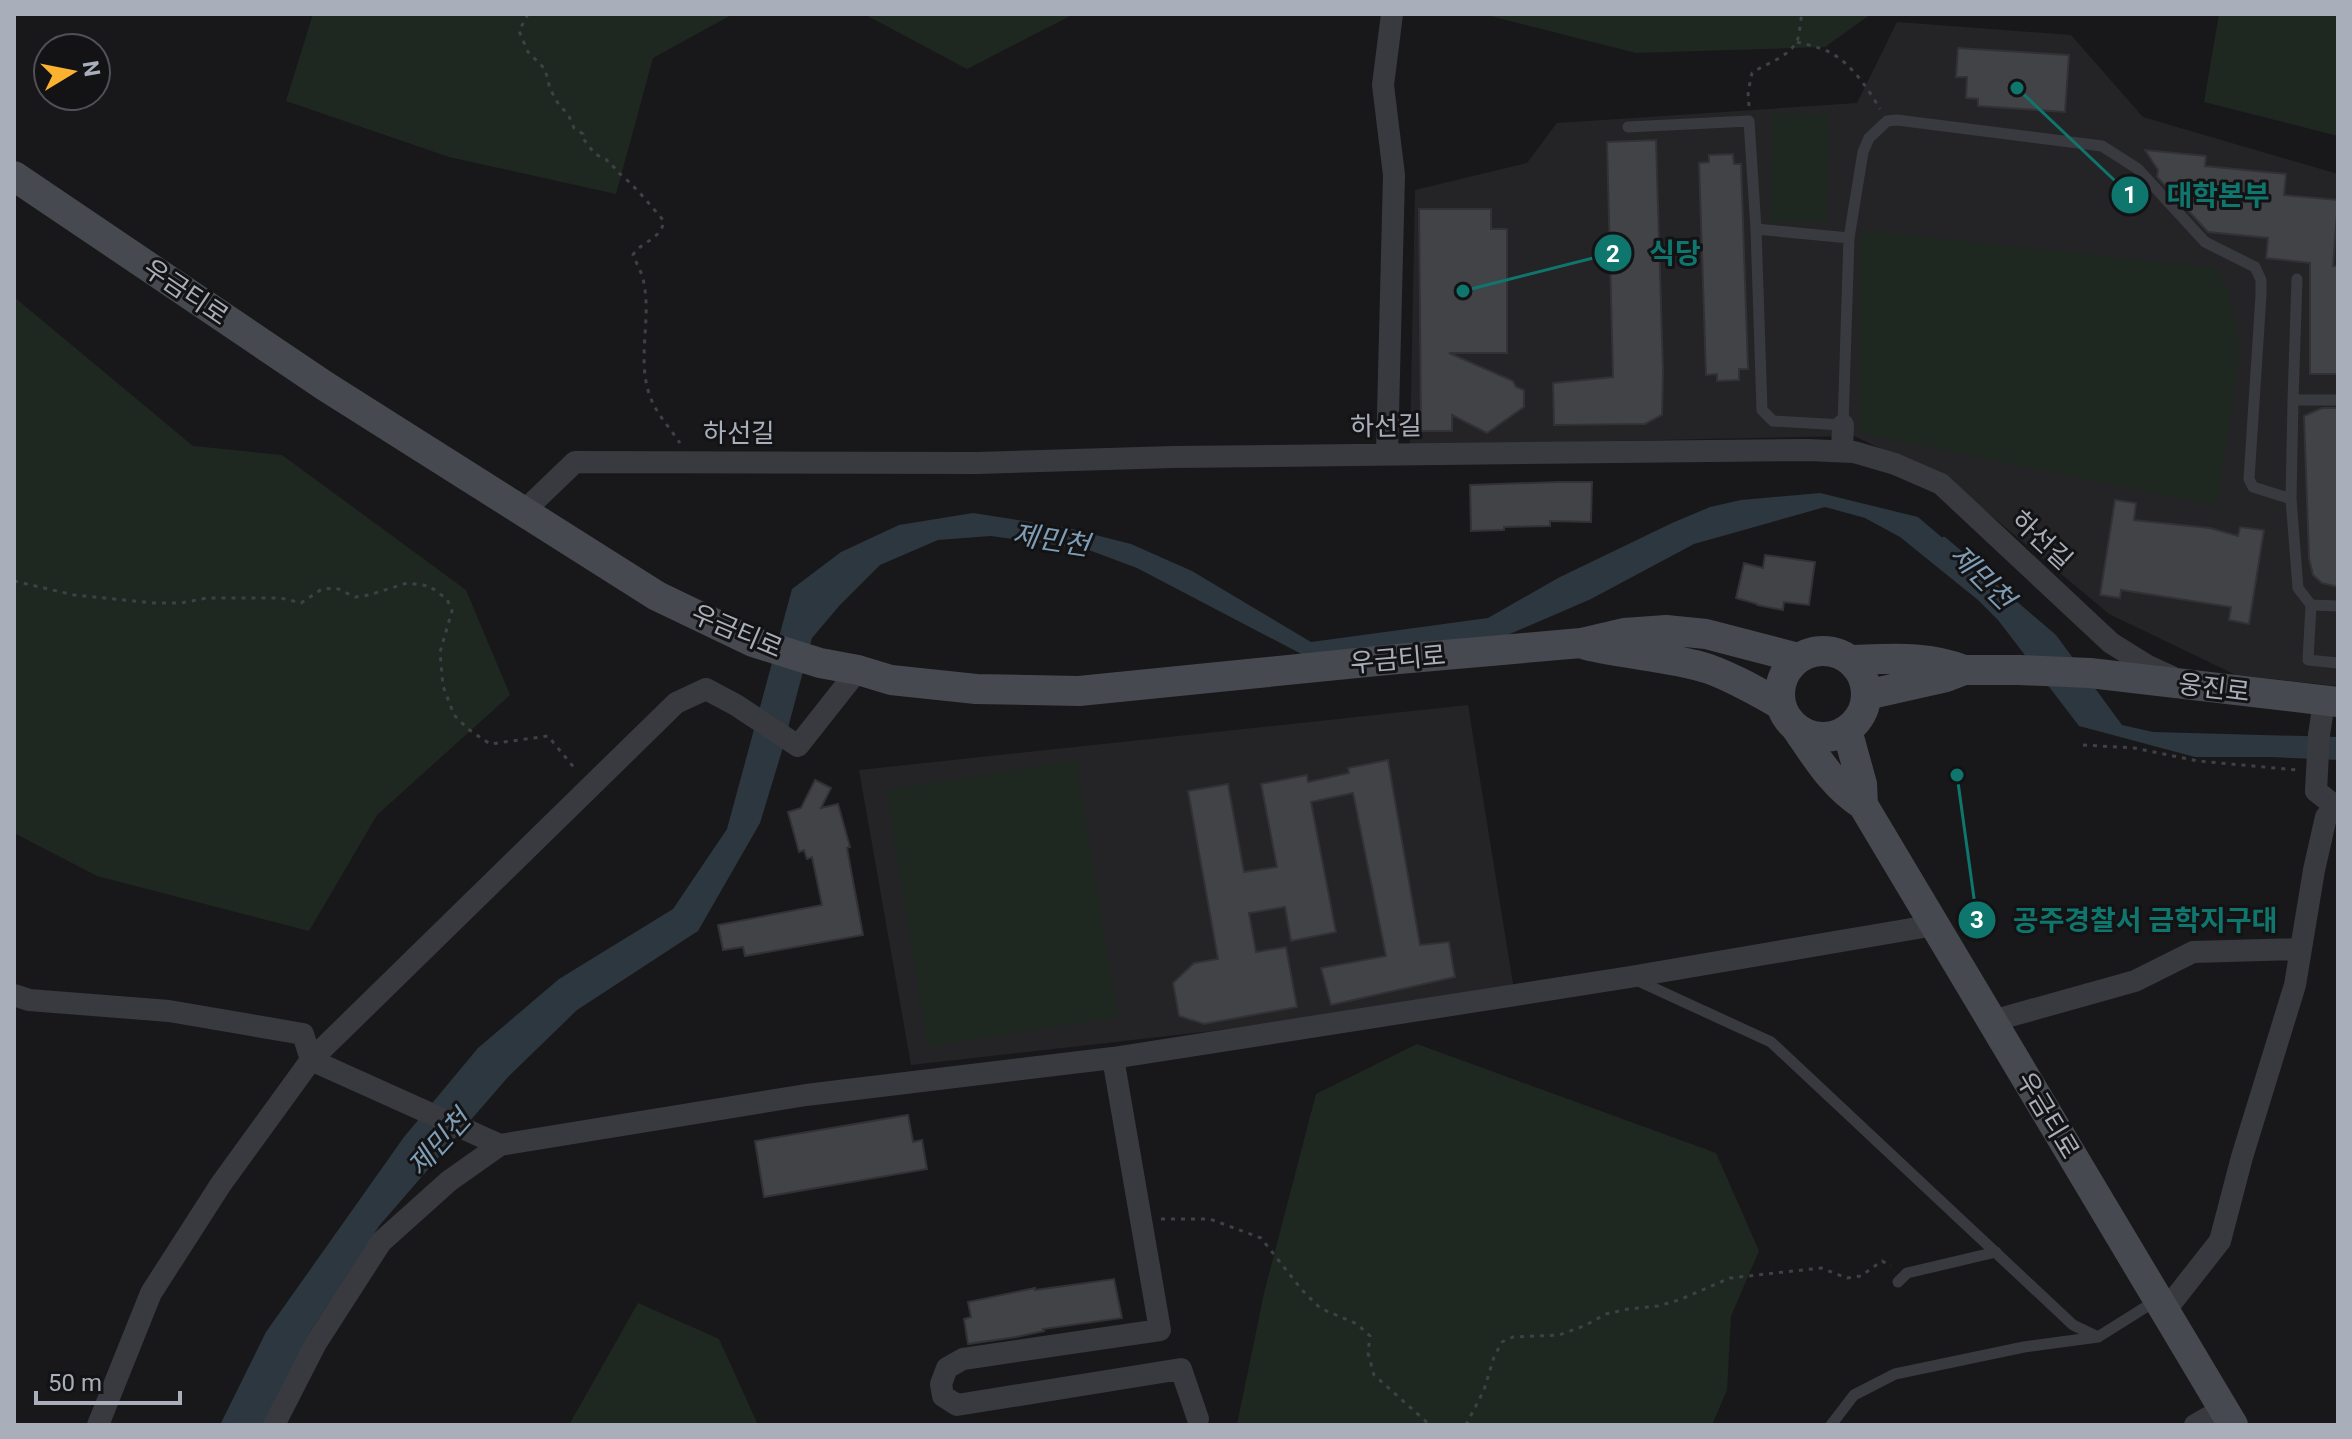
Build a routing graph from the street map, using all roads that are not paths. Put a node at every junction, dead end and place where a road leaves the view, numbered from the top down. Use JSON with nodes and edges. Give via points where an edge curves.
{"nodes":[{"id":1,"x":1392,"y":14,"type":"edge"},
{"id":2,"x":1628,"y":127,"type":"dead end"},
{"id":3,"x":14,"y":176,"type":"edge"},
{"id":4,"x":1756,"y":229,"type":"junction"},
{"id":5,"x":1849,"y":238,"type":"junction"},
{"id":6,"x":2297,"y":279,"type":"dead end"},
{"id":7,"x":2293,"y":400,"type":"junction"},
{"id":8,"x":2338,"y":400,"type":"edge"},
{"id":9,"x":1843,"y":425,"type":"junction"},
{"id":10,"x":1842,"y":451,"type":"junction"},
{"id":11,"x":1387,"y":454,"type":"junction"},
{"id":12,"x":2291,"y":499,"type":"junction"},
{"id":13,"x":523,"y":512,"type":"junction"},
{"id":14,"x":2311,"y":605,"type":"junction"},
{"id":15,"x":2338,"y":606,"type":"edge"},
{"id":16,"x":1581,"y":643,"type":"junction"},
{"id":17,"x":1798,"y":658,"type":"junction"},
{"id":18,"x":1849,"y":660,"type":"junction"},
{"id":19,"x":2338,"y":663,"type":"edge"},
{"id":20,"x":858,"y":670,"type":"junction"},
{"id":21,"x":1964,"y":670,"type":"junction"},
{"id":22,"x":2191,"y":686,"type":"junction"},
{"id":23,"x":1866,"y":695,"type":"junction"},
{"id":24,"x":2331,"y":701,"type":"edge"},
{"id":25,"x":1788,"y":716,"type":"junction"},
{"id":26,"x":1847,"y":730,"type":"junction"},
{"id":27,"x":1863,"y":805,"type":"junction"},
{"id":28,"x":2336,"y":806,"type":"edge"},
{"id":29,"x":1935,"y":925,"type":"junction"},
{"id":30,"x":2301,"y":949,"type":"junction"},
{"id":31,"x":1630,"y":977,"type":"junction"},
{"id":32,"x":14,"y":995,"type":"edge"},
{"id":33,"x":1992,"y":1021,"type":"junction"},
{"id":34,"x":1113,"y":1058,"type":"junction"},
{"id":35,"x":311,"y":1060,"type":"junction"},
{"id":36,"x":500,"y":1145,"type":"junction"},
{"id":37,"x":1996,"y":1252,"type":"junction"},
{"id":38,"x":1903,"y":1278,"type":"road end"},
{"id":39,"x":2162,"y":1305,"type":"junction"},
{"id":40,"x":2098,"y":1337,"type":"junction"},
{"id":41,"x":2228,"y":1417,"type":"edge"},
{"id":42,"x":1198,"y":1419,"type":"dead end"},
{"id":43,"x":98,"y":1425,"type":"edge"},
{"id":44,"x":274,"y":1425,"type":"edge"},
{"id":45,"x":1831,"y":1425,"type":"edge"},
{"id":46,"x":2195,"y":1425,"type":"edge"}],
"edges":[{"from":1,"to":11,"type":"street","via":[[1383,85],[1394,175]]},
{"from":2,"to":4,"type":"lane","via":[[1749,121]]},
{"from":3,"to":13,"type":"main road","name":"우금티로"},
{"from":4,"to":5,"type":"lane"},
{"from":4,"to":9,"type":"lane","via":[[1762,410],[1773,421]]},
{"from":5,"to":9,"type":"lane"},
{"from":5,"to":12,"type":"lane","via":[[1863,152],[1887,121],[2102,146],[2138,169],[2205,242],[2255,267],[2261,295],[2249,479],[2253,487]]},
{"from":6,"to":7,"type":"lane"},
{"from":7,"to":8,"type":"lane"},
{"from":7,"to":12,"type":"lane"},
{"from":9,"to":10,"type":"street"},
{"from":10,"to":11,"type":"street","name":"하선길"},
{"from":10,"to":22,"type":"street","name":"하선길","via":[[1895,464],[1941,484],[2111,643]]},
{"from":11,"to":13,"type":"street","name":"하선길","via":[[977,463],[575,462]]},
{"from":12,"to":14,"type":"lane","via":[[2298,588]]},
{"from":13,"to":20,"type":"main road","name":"우금티로","via":[[657,596],[753,642]]},
{"from":14,"to":15,"type":"lane"},
{"from":14,"to":19,"type":"lane","via":[[2308,660]]},
{"from":16,"to":17,"type":"main road","name":"우금티로","via":[[1666,630],[1706,634]]},
{"from":16,"to":20,"type":"main road","name":"우금티로","via":[[1079,691],[976,689],[891,680]]},
{"from":16,"to":25,"type":"main road","name":"우금티로","via":[[1707,668],[1736,680]]},
{"from":17,"to":18,"type":"main road","via":[[1824,650]]},
{"from":17,"to":25,"type":"main road","via":[[1779,692]]},
{"from":18,"to":21,"type":"main road","via":[[1914,658]]},
{"from":18,"to":23,"type":"main road","via":[[1859,669]]},
{"from":20,"to":35,"type":"street","via":[[798,746],[706,689],[676,703]]},
{"from":21,"to":22,"type":"main road","name":"웅진로","via":[[2090,673]]},
{"from":21,"to":23,"type":"main road"},
{"from":22,"to":24,"type":"main road","name":"웅진로"},
{"from":23,"to":26,"type":"main road","via":[[1857,721]]},
{"from":24,"to":28,"type":"street","bridge":true,"via":[[2319,735],[2316,791]]},
{"from":25,"to":26,"type":"main road","via":[[1808,735],[1834,736]]},
{"from":25,"to":27,"type":"main road","name":"우금티로","via":[[1827,774]]},
{"from":26,"to":27,"type":"main road","name":"우금티로"},
{"from":27,"to":29,"type":"main road","name":"우금티로"},
{"from":28,"to":30,"type":"street","via":[[2326,817]]},
{"from":29,"to":31,"type":"street"},
{"from":29,"to":33,"type":"main road","name":"우금티로"},
{"from":30,"to":33,"type":"street","via":[[2193,952],[2135,981]]},
{"from":30,"to":39,"type":"street","via":[[2220,1241]]},
{"from":31,"to":34,"type":"street"},
{"from":31,"to":37,"type":"lane","via":[[1771,1042]]},
{"from":32,"to":35,"type":"street","via":[[169,1011],[303,1034]]},
{"from":33,"to":39,"type":"main road","name":"우금티로"},
{"from":34,"to":36,"type":"street","via":[[806,1095]]},
{"from":34,"to":42,"type":"street","via":[[1160,1330],[963,1359],[947,1368],[943,1396],[957,1405],[1181,1369]]},
{"from":35,"to":36,"type":"street"},
{"from":35,"to":43,"type":"street","via":[[151,1293]]},
{"from":36,"to":44,"type":"street","via":[[449,1181],[381,1242],[316,1343]]},
{"from":37,"to":38,"type":"lane"},
{"from":37,"to":40,"type":"lane","via":[[2073,1325]]},
{"from":39,"to":40,"type":"lane"},
{"from":39,"to":41,"type":"main road","name":"우금티로"},
{"from":40,"to":45,"type":"lane","via":[[1895,1374],[1854,1395]]},
{"from":41,"to":46,"type":"street"}]}
